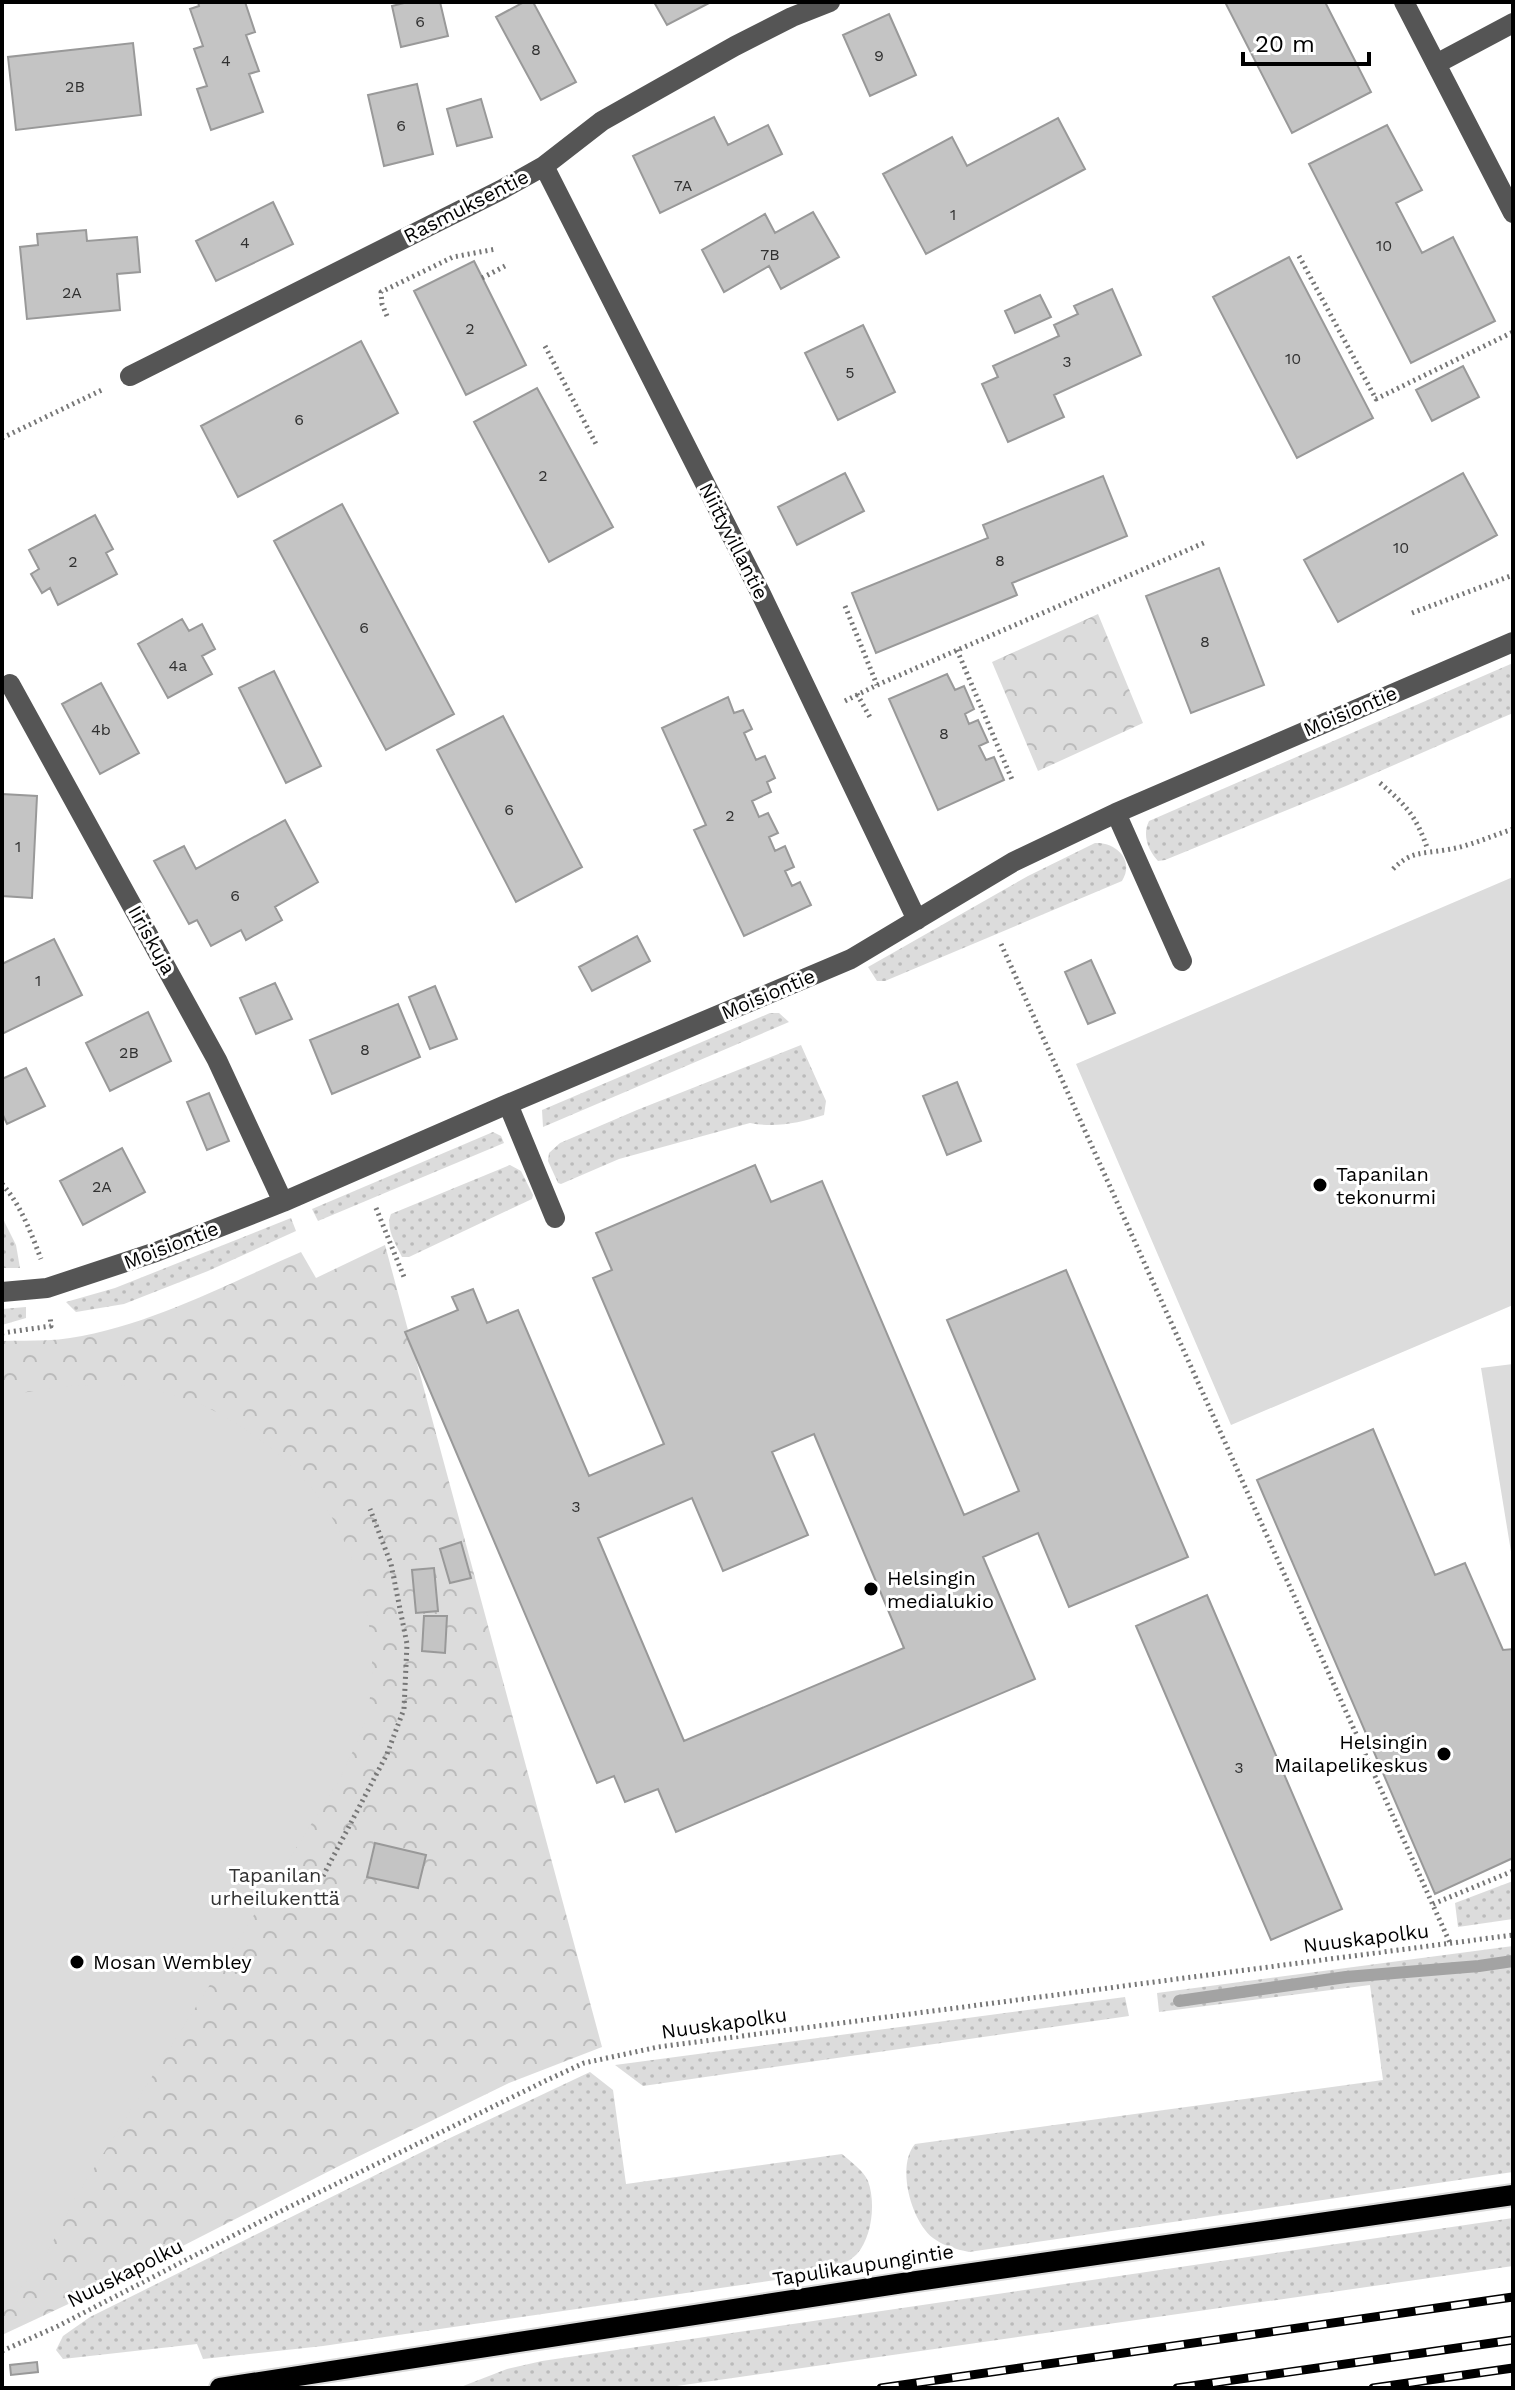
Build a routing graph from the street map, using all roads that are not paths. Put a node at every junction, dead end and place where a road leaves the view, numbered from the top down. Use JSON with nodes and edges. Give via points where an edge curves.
{"nodes":[{"id":1,"x":830,"y":2,"type":"edge"},
{"id":2,"x":1404,"y":2,"type":"edge"},
{"id":3,"x":788,"y":9,"type":"edge"},
{"id":4,"x":1513,"y":23,"type":"edge"},
{"id":5,"x":1436,"y":64,"type":"junction"},
{"id":6,"x":544,"y":166,"type":"junction"},
{"id":7,"x":1513,"y":213,"type":"edge"},
{"id":8,"x":130,"y":376,"type":"road end"},
{"id":9,"x":1513,"y":642,"type":"edge"},
{"id":10,"x":10,"y":684,"type":"dead end"},
{"id":11,"x":1116,"y":813,"type":"junction"},
{"id":12,"x":917,"y":920,"type":"junction"},
{"id":13,"x":1182,"y":961,"type":"dead end"},
{"id":14,"x":508,"y":1104,"type":"junction"},
{"id":15,"x":283,"y":1202,"type":"junction"},
{"id":16,"x":555,"y":1218,"type":"dead end"},
{"id":17,"x":2,"y":1292,"type":"edge"},
{"id":18,"x":1513,"y":2195,"type":"edge"},
{"id":19,"x":220,"y":2388,"type":"edge"}],
"edges":[{"from":1,"to":3,"type":"street","name":"Rasmuksentie"},
{"from":2,"to":5,"type":"street"},
{"from":3,"to":6,"type":"street","name":"Rasmuksentie","via":[[602,121]]},
{"from":4,"to":5,"type":"street"},
{"from":5,"to":7,"type":"street"},
{"from":6,"to":8,"type":"street","name":"Rasmuksentie"},
{"from":6,"to":12,"type":"street","name":"Niittyvillantie","via":[[761,594]]},
{"from":9,"to":11,"type":"street","name":"Moisiontie"},
{"from":10,"to":15,"type":"street","name":"Iiriskuja","via":[[217,1060]]},
{"from":11,"to":12,"type":"street","name":"Moisiontie","via":[[1013,862]]},
{"from":11,"to":13,"type":"street"},
{"from":12,"to":14,"type":"street","name":"Moisiontie","via":[[851,959]]},
{"from":14,"to":15,"type":"street","name":"Moisiontie"},
{"from":14,"to":16,"type":"street"},
{"from":15,"to":17,"type":"street","name":"Moisiontie","via":[[71,1282]]},
{"from":18,"to":19,"type":"main road","name":"Tapulikaupungintie"}]}
